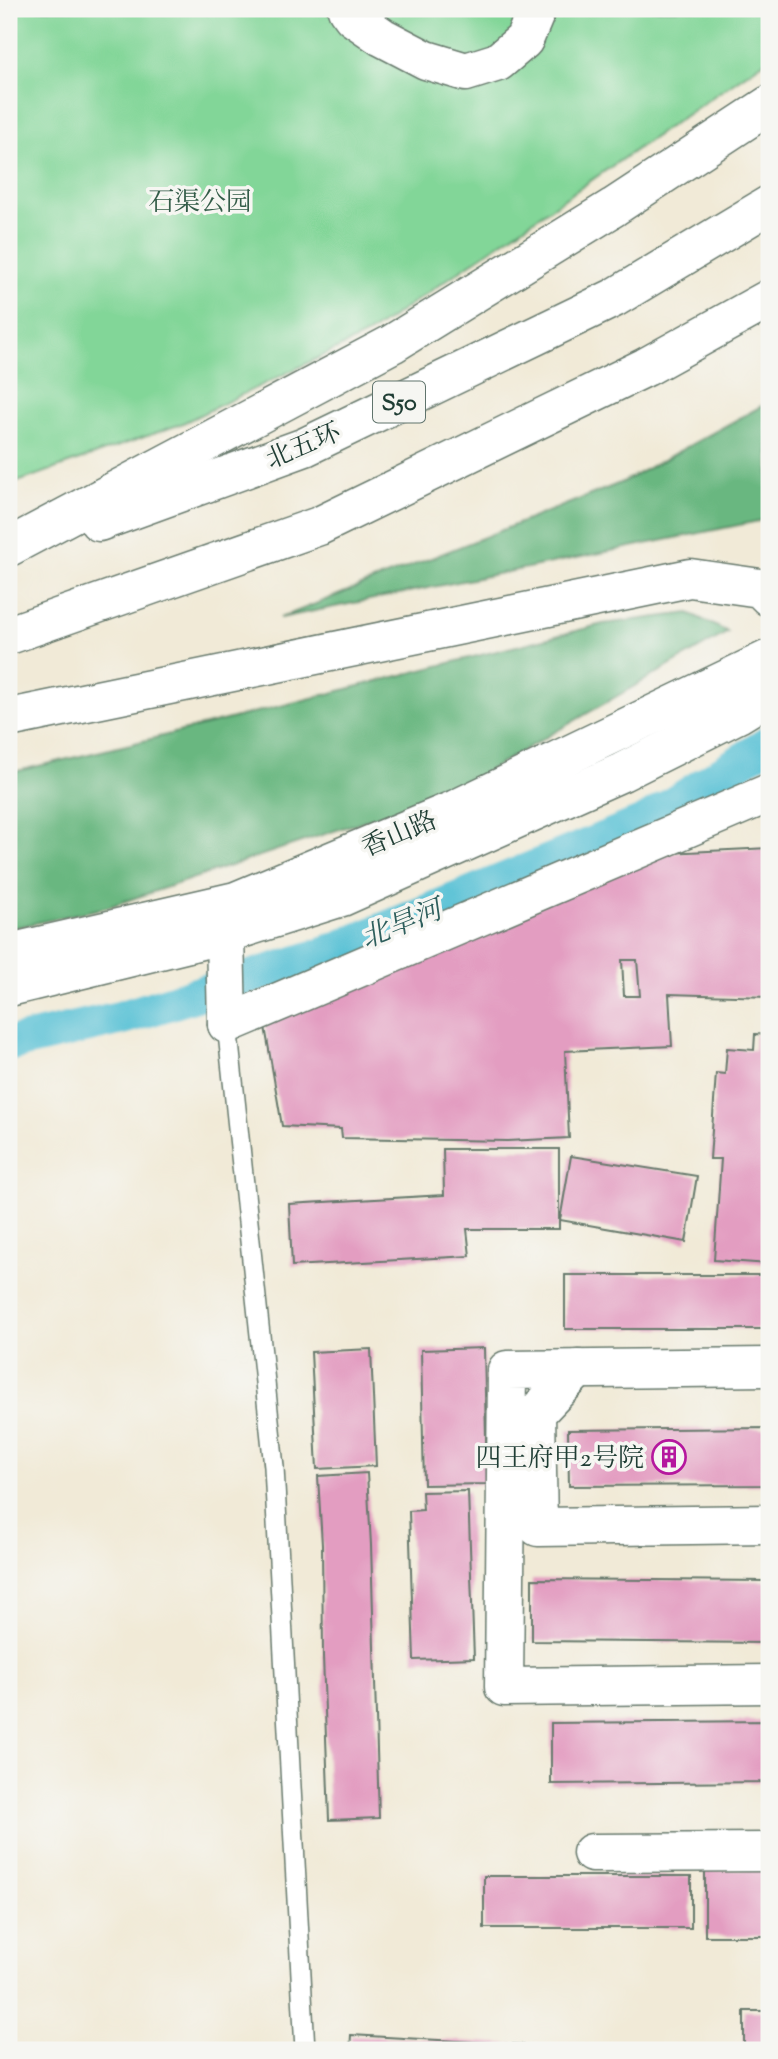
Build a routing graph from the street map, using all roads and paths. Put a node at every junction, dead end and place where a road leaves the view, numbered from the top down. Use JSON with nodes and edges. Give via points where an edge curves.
{"nodes":[{"id":1,"x":347,"y":9,"type":"edge"},
{"id":2,"x":537,"y":9,"type":"edge"},
{"id":3,"x":769,"y":105,"type":"edge"},
{"id":4,"x":769,"y":205,"type":"edge"},
{"id":5,"x":769,"y":299,"type":"edge"},
{"id":6,"x":9,"y":547,"type":"edge"},
{"id":7,"x":9,"y":556,"type":"edge"},
{"id":8,"x":769,"y":597,"type":"edge"},
{"id":9,"x":9,"y":635,"type":"edge"},
{"id":10,"x":769,"y":659,"type":"edge"},
{"id":11,"x":769,"y":695,"type":"edge"},
{"id":12,"x":9,"y":718,"type":"edge"},
{"id":13,"x":769,"y":793,"type":"edge"},
{"id":14,"x":225,"y":934,"type":"junction"},
{"id":15,"x":9,"y":953,"type":"edge"},
{"id":16,"x":9,"y":987,"type":"edge"},
{"id":17,"x":227,"y":1024,"type":"junction"},
{"id":18,"x":769,"y":1367,"type":"edge"},
{"id":19,"x":578,"y":1369,"type":"junction"},
{"id":20,"x":769,"y":1524,"type":"edge"},
{"id":21,"x":769,"y":1684,"type":"edge"},
{"id":22,"x":769,"y":1852,"type":"edge"},
{"id":23,"x":592,"y":1853,"type":"dead end"},
{"id":24,"x":305,"y":2050,"type":"edge"}],
"edges":[{"from":1,"to":2,"type":"main road","via":[[382,37],[426,60],[466,72],[498,62],[524,40]]},
{"from":3,"to":6,"type":"main road","via":[[626,200],[391,344]]},
{"from":4,"to":7,"type":"main road","name":"北五环","number":"S50","via":[[614,298],[305,447]]},
{"from":5,"to":9,"type":"main road","via":[[646,366],[319,526]]},
{"from":8,"to":12,"type":"main road","via":[[760,588],[690,578]]},
{"from":10,"to":15,"type":"main road","name":"香山路","via":[[456,809],[236,901]]},
{"from":11,"to":14,"type":"main road","name":"香山路","via":[[622,772],[354,891]]},
{"from":13,"to":17,"type":"main road"},
{"from":14,"to":16,"type":"main road","name":"香山路"},
{"from":14,"to":17,"type":"main road"},
{"from":17,"to":24,"type":"lane","via":[[274,1467]]},
{"from":18,"to":19,"type":"main road"},
{"from":19,"to":20,"type":"main road","via":[[536,1413],[538,1527]]},
{"from":19,"to":21,"type":"main road","via":[[507,1370],[504,1687]]},
{"from":22,"to":23,"type":"main road"}]}
